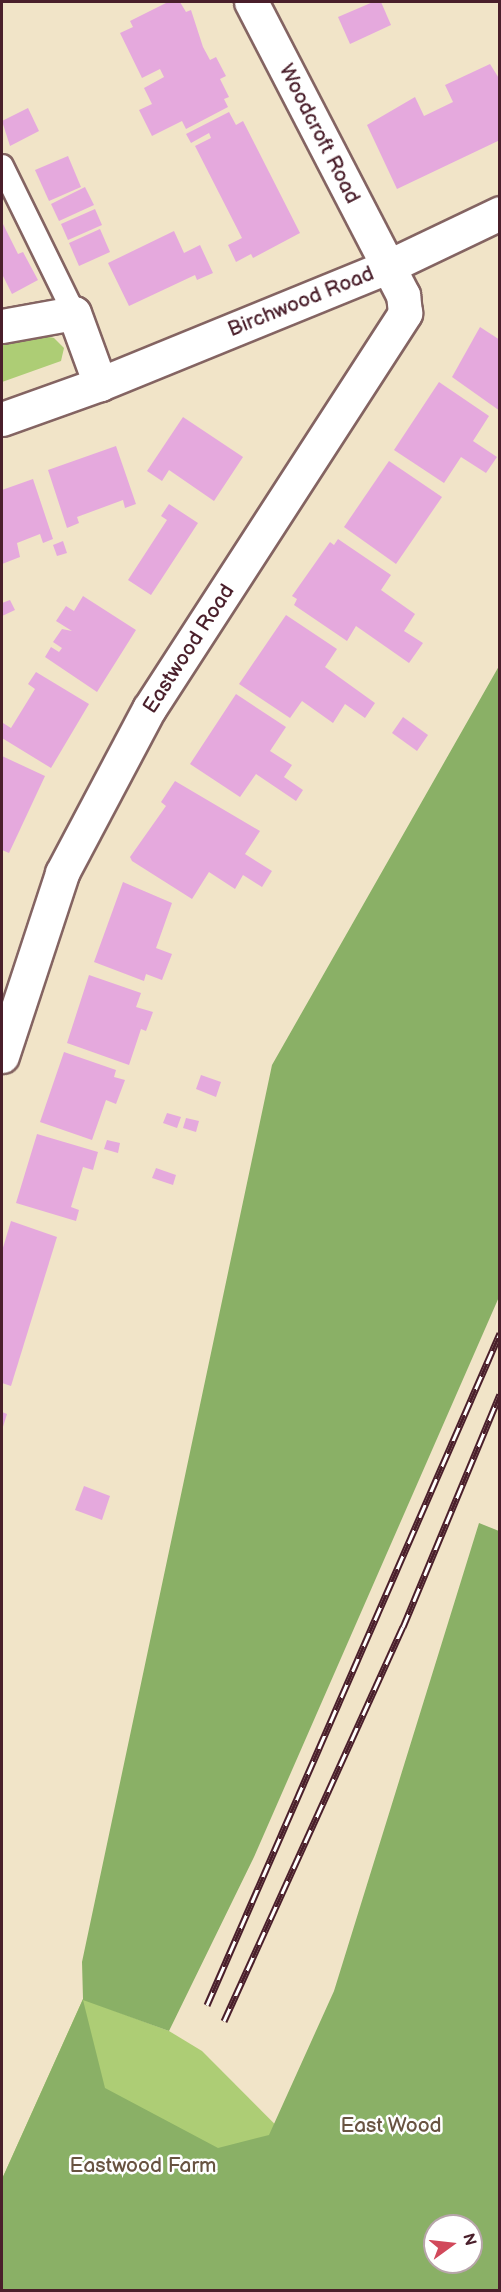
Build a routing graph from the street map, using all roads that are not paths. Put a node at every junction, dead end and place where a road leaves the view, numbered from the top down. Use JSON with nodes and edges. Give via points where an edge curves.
{"nodes":[{"id":1,"x":251,"y":2,"type":"edge"},
{"id":2,"x":2,"y":166,"type":"edge"},
{"id":3,"x":500,"y":213,"type":"edge"},
{"id":4,"x":387,"y":267,"type":"junction"},
{"id":5,"x":74,"y":313,"type":"junction"},
{"id":6,"x":2,"y":326,"type":"edge"},
{"id":7,"x":100,"y":384,"type":"junction"},
{"id":8,"x":2,"y":419,"type":"edge"},
{"id":9,"x":2,"y":1056,"type":"edge"}],
"edges":[{"from":1,"to":4,"type":"street","name":"Woodcroft Road"},
{"from":2,"to":5,"type":"lane"},
{"from":3,"to":4,"type":"street","name":"Birchwood Road"},
{"from":4,"to":7,"type":"street","name":"Birchwood Road"},
{"from":4,"to":9,"type":"street","name":"Eastwood Road","via":[[403,295],[405,314],[149,709],[62,873]]},
{"from":5,"to":6,"type":"street"},
{"from":5,"to":7,"type":"street"},
{"from":7,"to":8,"type":"street","name":"Birchwood Road"}]}
